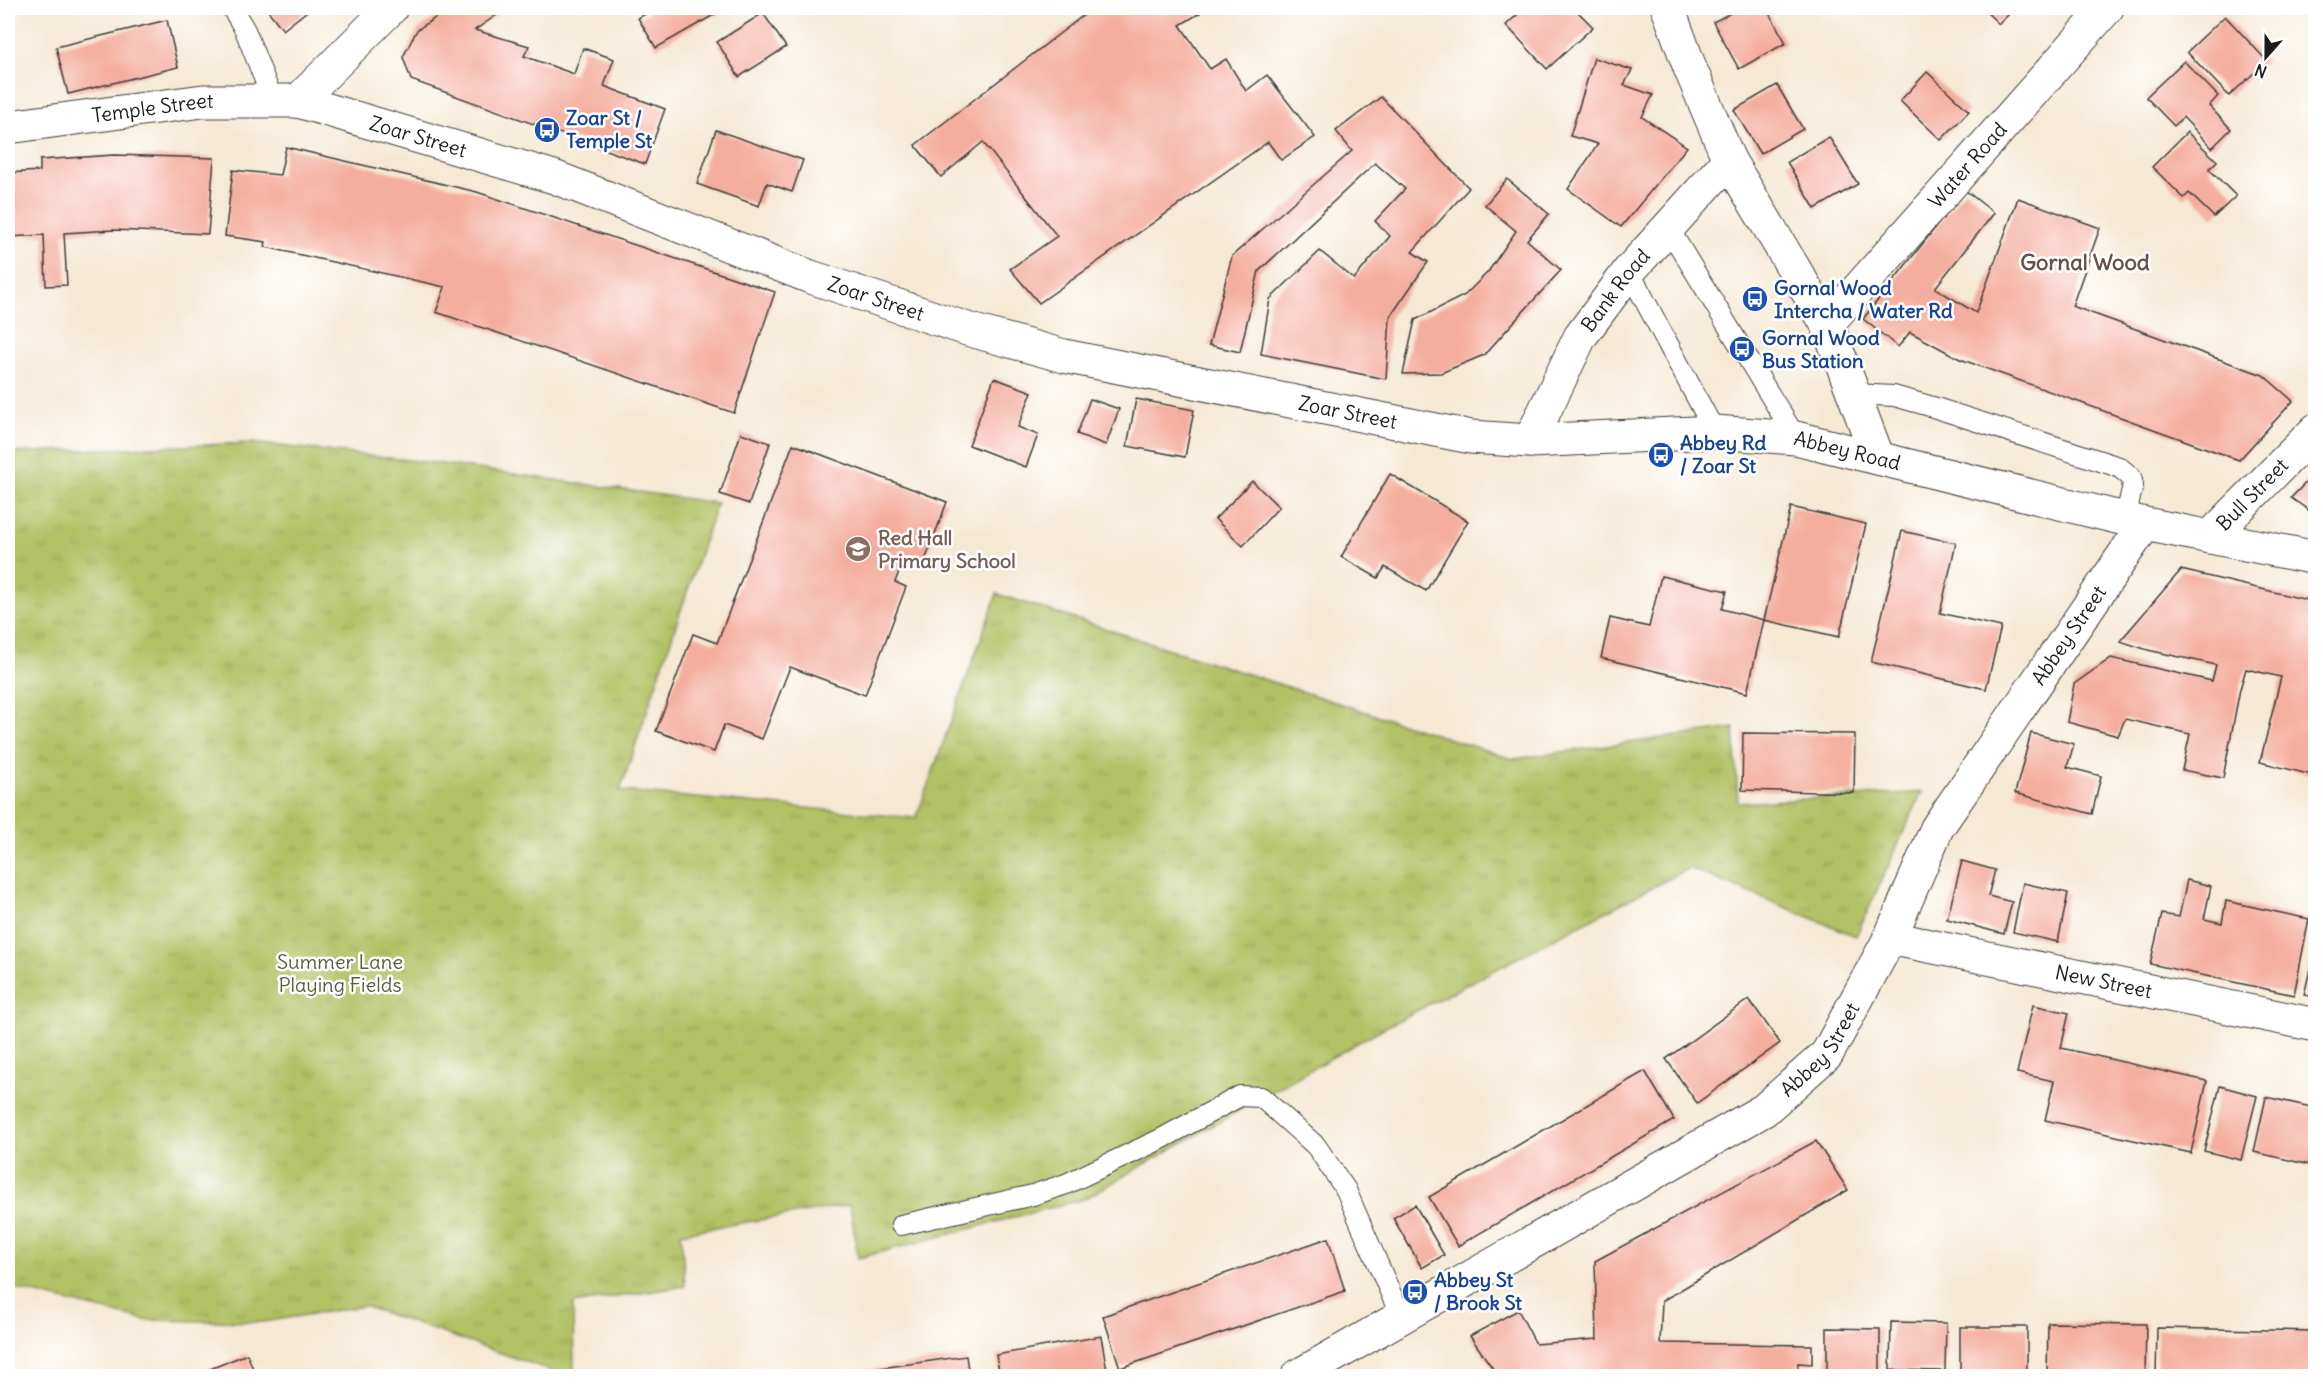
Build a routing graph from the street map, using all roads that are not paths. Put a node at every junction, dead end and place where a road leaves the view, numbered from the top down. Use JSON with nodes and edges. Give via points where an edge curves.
{"nodes":[{"id":1,"x":232,"y":8,"type":"edge"},
{"id":2,"x":391,"y":8,"type":"edge"},
{"id":3,"x":1668,"y":8,"type":"edge"},
{"id":4,"x":2107,"y":8,"type":"edge"},
{"id":5,"x":286,"y":101,"type":"junction"},
{"id":6,"x":8,"y":127,"type":"edge"},
{"id":7,"x":1729,"y":160,"type":"junction"},
{"id":8,"x":1669,"y":228,"type":"junction"},
{"id":9,"x":1629,"y":271,"type":"junction"},
{"id":10,"x":1827,"y":324,"type":"junction"},
{"id":11,"x":1854,"y":394,"type":"junction"},
{"id":12,"x":2316,"y":430,"type":"edge"},
{"id":13,"x":1715,"y":432,"type":"junction"},
{"id":14,"x":1471,"y":437,"type":"joint"},
{"id":15,"x":1796,"y":438,"type":"junction"},
{"id":16,"x":1530,"y":441,"type":"junction"},
{"id":17,"x":1878,"y":458,"type":"junction"},
{"id":18,"x":2135,"y":522,"type":"junction"},
{"id":19,"x":2210,"y":537,"type":"junction"},
{"id":20,"x":2316,"y":558,"type":"edge"},
{"id":21,"x":1890,"y":938,"type":"junction"},
{"id":22,"x":2316,"y":1025,"type":"edge"},
{"id":23,"x":901,"y":1225,"type":"dead end"},
{"id":24,"x":1401,"y":1317,"type":"junction"},
{"id":25,"x":1298,"y":1377,"type":"edge"}],
"edges":[{"from":1,"to":5,"type":"lane"},
{"from":2,"to":5,"type":"street"},
{"from":3,"to":7,"type":"street"},
{"from":4,"to":10,"type":"street","name":"Water Road"},
{"from":5,"to":6,"type":"street","name":"Temple Street","via":[[203,101]]},
{"from":5,"to":14,"type":"street","name":"Zoar Street","via":[[554,177],[808,276],[967,329],[1064,356]]},
{"from":7,"to":8,"type":"street","name":"Bank Road"},
{"from":7,"to":10,"type":"street"},
{"from":8,"to":9,"type":"street","name":"Bank Road"},
{"from":8,"to":15,"type":"lane"},
{"from":9,"to":13,"type":"lane"},
{"from":9,"to":16,"type":"street","name":"Bank Road","via":[[1580,337]]},
{"from":10,"to":11,"type":"street"},
{"from":11,"to":17,"type":"street"},
{"from":11,"to":18,"type":"lane","via":[[1894,396],[2119,466],[2132,477]]},
{"from":12,"to":19,"type":"street","name":"Bull Street"},
{"from":13,"to":15,"type":"street","name":"Abbey Road"},
{"from":13,"to":16,"type":"street","name":"Abbey Road"},
{"from":14,"to":16,"type":"street","name":"Abbey Road"},
{"from":15,"to":17,"type":"street","name":"Abbey Road"},
{"from":17,"to":18,"type":"street","name":"Abbey Road"},
{"from":18,"to":19,"type":"street","name":"Bull Street"},
{"from":18,"to":21,"type":"street","name":"Abbey Street","via":[[1937,828]]},
{"from":19,"to":20,"type":"street"},
{"from":21,"to":22,"type":"street","name":"New Street"},
{"from":21,"to":24,"type":"street","name":"Abbey Street","via":[[1827,1054],[1764,1110]]},
{"from":23,"to":24,"type":"lane","via":[[1066,1184],[1240,1096],[1261,1097],[1316,1146],[1346,1190]]},
{"from":24,"to":25,"type":"street","name":"Abbey Street"}]}
